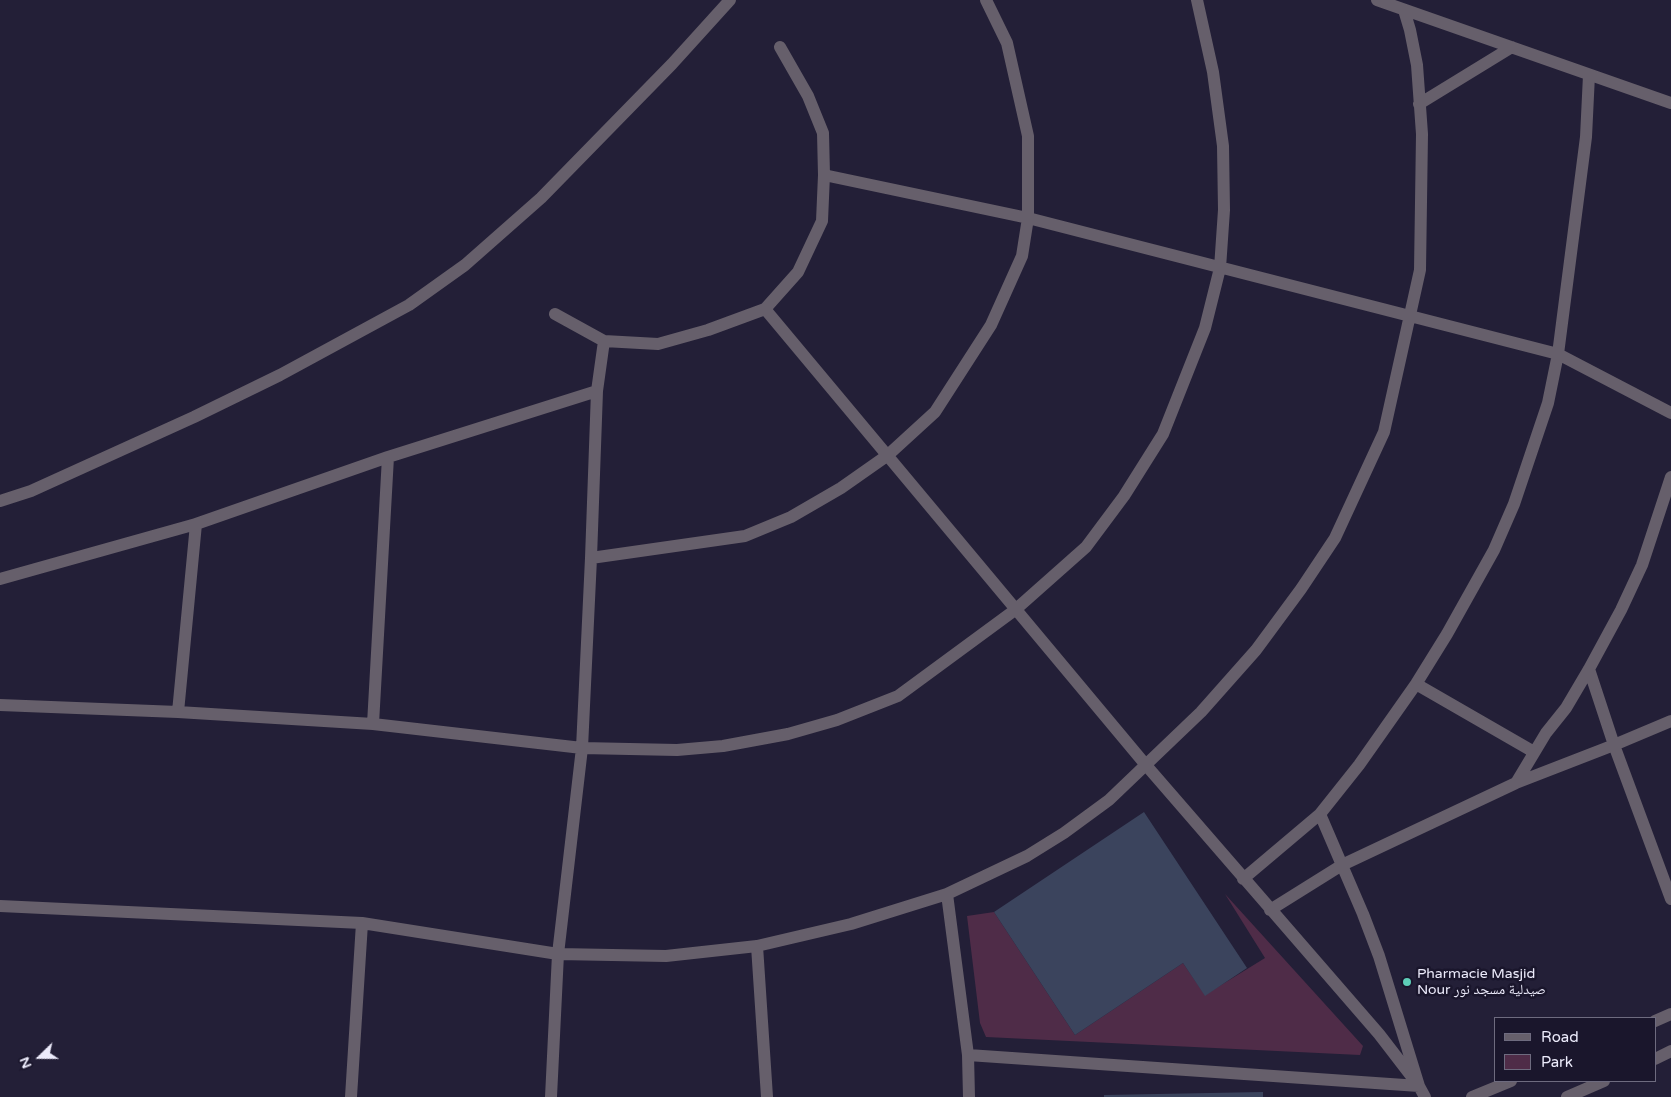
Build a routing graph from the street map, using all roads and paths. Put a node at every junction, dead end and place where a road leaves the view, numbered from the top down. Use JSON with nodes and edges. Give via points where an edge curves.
{"nodes":[{"id":1,"x":730,"y":0,"type":"edge"},
{"id":2,"x":986,"y":0,"type":"edge"},
{"id":3,"x":1197,"y":0,"type":"edge"},
{"id":4,"x":1377,"y":0,"type":"edge"},
{"id":5,"x":1404,"y":10,"type":"junction"},
{"id":6,"x":780,"y":47,"type":"dead end"},
{"id":7,"x":1512,"y":47,"type":"junction"},
{"id":8,"x":1589,"y":75,"type":"junction"},
{"id":9,"x":1671,"y":103,"type":"edge"},
{"id":10,"x":1419,"y":104,"type":"junction"},
{"id":11,"x":824,"y":176,"type":"junction"},
{"id":12,"x":1028,"y":218,"type":"junction"},
{"id":13,"x":1220,"y":268,"type":"junction"},
{"id":14,"x":765,"y":309,"type":"junction"},
{"id":15,"x":555,"y":314,"type":"dead end"},
{"id":16,"x":1411,"y":316,"type":"junction"},
{"id":17,"x":604,"y":341,"type":"junction"},
{"id":18,"x":1558,"y":354,"type":"junction"},
{"id":19,"x":597,"y":391,"type":"junction"},
{"id":20,"x":1671,"y":413,"type":"edge"},
{"id":21,"x":888,"y":455,"type":"junction"},
{"id":22,"x":388,"y":457,"type":"junction"},
{"id":23,"x":1671,"y":477,"type":"edge"},
{"id":24,"x":0,"y":501,"type":"edge"},
{"id":25,"x":196,"y":524,"type":"junction"},
{"id":26,"x":591,"y":558,"type":"junction"},
{"id":27,"x":0,"y":579,"type":"edge"},
{"id":28,"x":1015,"y":610,"type":"junction"},
{"id":29,"x":1590,"y":668,"type":"junction"},
{"id":30,"x":1416,"y":684,"type":"junction"},
{"id":31,"x":0,"y":705,"type":"edge"},
{"id":32,"x":178,"y":712,"type":"junction"},
{"id":33,"x":1671,"y":721,"type":"edge"},
{"id":34,"x":373,"y":724,"type":"junction"},
{"id":35,"x":1614,"y":745,"type":"junction"},
{"id":36,"x":582,"y":748,"type":"junction"},
{"id":37,"x":1534,"y":752,"type":"junction"},
{"id":38,"x":1145,"y":764,"type":"junction"},
{"id":39,"x":1516,"y":783,"type":"junction"},
{"id":40,"x":1320,"y":814,"type":"junction"},
{"id":41,"x":1342,"y":865,"type":"junction"},
{"id":42,"x":1243,"y":879,"type":"junction"},
{"id":43,"x":947,"y":894,"type":"junction"},
{"id":44,"x":1671,"y":899,"type":"edge"},
{"id":45,"x":0,"y":906,"type":"edge"},
{"id":46,"x":1270,"y":910,"type":"junction"},
{"id":47,"x":362,"y":922,"type":"junction"},
{"id":48,"x":757,"y":946,"type":"junction"},
{"id":49,"x":558,"y":954,"type":"junction"},
{"id":50,"x":1671,"y":1014,"type":"edge"},
{"id":51,"x":1656,"y":1021,"type":"edge"},
{"id":52,"x":1671,"y":1052,"type":"edge"},
{"id":53,"x":968,"y":1055,"type":"junction"},
{"id":54,"x":1656,"y":1059,"type":"edge"},
{"id":55,"x":1509,"y":1082,"type":"edge"},
{"id":56,"x":1602,"y":1082,"type":"edge"},
{"id":57,"x":1422,"y":1092,"type":"edge"},
{"id":58,"x":351,"y":1097,"type":"edge"},
{"id":59,"x":551,"y":1097,"type":"edge"},
{"id":60,"x":767,"y":1097,"type":"edge"},
{"id":61,"x":969,"y":1097,"type":"edge"},
{"id":62,"x":1472,"y":1097,"type":"edge"},
{"id":63,"x":1567,"y":1097,"type":"edge"}],
"edges":[{"from":1,"to":24,"type":"street","via":[[541,198],[465,265],[409,304],[280,375],[194,417],[31,492]]},
{"from":2,"to":12,"type":"street","via":[[1007,43],[1028,136]]},
{"from":3,"to":13,"type":"street","via":[[1213,72],[1223,146],[1224,210]]},
{"from":4,"to":5,"type":"street"},
{"from":5,"to":7,"type":"street"},
{"from":5,"to":10,"type":"street","via":[[1417,65]]},
{"from":6,"to":11,"type":"street","via":[[808,96],[823,133]]},
{"from":7,"to":8,"type":"street"},
{"from":7,"to":10,"type":"street"},
{"from":8,"to":9,"type":"street"},
{"from":8,"to":18,"type":"street","via":[[1586,137]]},
{"from":10,"to":16,"type":"street","via":[[1422,144],[1420,270]]},
{"from":11,"to":12,"type":"street"},
{"from":11,"to":14,"type":"street","via":[[822,221],[798,272]]},
{"from":12,"to":13,"type":"street"},
{"from":12,"to":21,"type":"street","via":[[1022,256],[991,325],[935,412]]},
{"from":13,"to":16,"type":"street"},
{"from":13,"to":28,"type":"street","via":[[1205,328],[1163,434],[1124,496],[1086,547]]},
{"from":14,"to":17,"type":"street","via":[[658,344]]},
{"from":14,"to":21,"type":"street"},
{"from":15,"to":17,"type":"street"},
{"from":16,"to":18,"type":"street"},
{"from":16,"to":38,"type":"street","via":[[1384,432],[1335,538],[1256,650],[1201,712]]},
{"from":17,"to":19,"type":"street"},
{"from":18,"to":20,"type":"street"},
{"from":18,"to":30,"type":"street","via":[[1548,403],[1514,504],[1494,550]]},
{"from":19,"to":22,"type":"street"},
{"from":19,"to":26,"type":"street"},
{"from":21,"to":26,"type":"street","via":[[791,517],[745,536]]},
{"from":21,"to":28,"type":"street"},
{"from":22,"to":25,"type":"street"},
{"from":22,"to":34,"type":"street"},
{"from":23,"to":29,"type":"street","via":[[1642,565]]},
{"from":25,"to":27,"type":"street"},
{"from":25,"to":32,"type":"street"},
{"from":26,"to":36,"type":"street"},
{"from":28,"to":36,"type":"street","via":[[898,696],[837,720],[788,734],[723,746],[677,750]]},
{"from":28,"to":38,"type":"street"},
{"from":29,"to":35,"type":"street"},
{"from":29,"to":37,"type":"street"},
{"from":30,"to":37,"type":"street"},
{"from":30,"to":40,"type":"street"},
{"from":31,"to":32,"type":"street"},
{"from":32,"to":34,"type":"street"},
{"from":33,"to":35,"type":"street"},
{"from":34,"to":36,"type":"street"},
{"from":35,"to":39,"type":"street"},
{"from":35,"to":44,"type":"street"},
{"from":36,"to":49,"type":"street"},
{"from":37,"to":39,"type":"street"},
{"from":38,"to":42,"type":"street"},
{"from":38,"to":43,"type":"street","via":[[1109,800],[1064,833],[1027,856]]},
{"from":39,"to":41,"type":"street"},
{"from":40,"to":41,"type":"street"},
{"from":40,"to":42,"type":"street"},
{"from":41,"to":46,"type":"street"},
{"from":41,"to":57,"type":"street","via":[[1379,956]]},
{"from":42,"to":46,"type":"street"},
{"from":43,"to":48,"type":"street","via":[[851,924]]},
{"from":43,"to":53,"type":"street"},
{"from":45,"to":47,"type":"street"},
{"from":46,"to":57,"type":"street","via":[[1379,1034]]},
{"from":47,"to":49,"type":"street"},
{"from":47,"to":58,"type":"street"},
{"from":48,"to":49,"type":"street","via":[[666,956]]},
{"from":48,"to":60,"type":"street"},
{"from":49,"to":59,"type":"street"},
{"from":50,"to":51,"type":"street"},
{"from":52,"to":54,"type":"street"},
{"from":53,"to":57,"type":"street"},
{"from":53,"to":61,"type":"street"},
{"from":55,"to":62,"type":"street"},
{"from":56,"to":63,"type":"street"}]}
